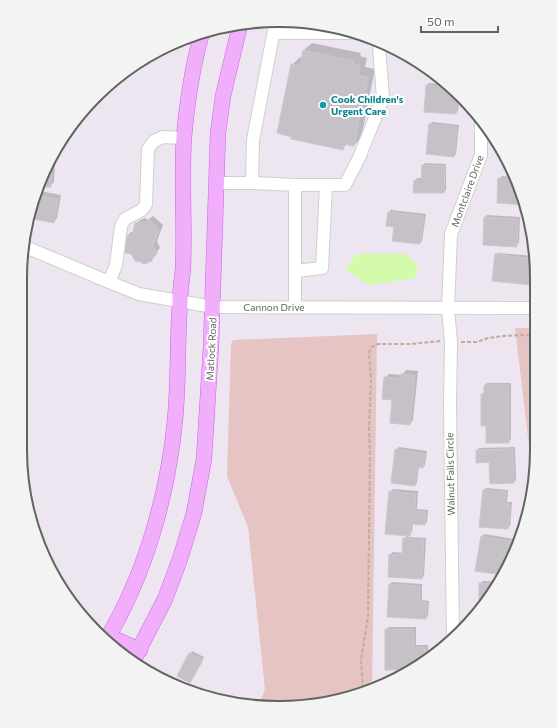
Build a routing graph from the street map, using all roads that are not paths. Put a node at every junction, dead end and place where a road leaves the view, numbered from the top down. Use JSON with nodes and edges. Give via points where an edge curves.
{"nodes":[{"id":1,"x":275,"y":29,"type":"edge"},
{"id":2,"x":239,"y":30,"type":"edge"},
{"id":3,"x":327,"y":32,"type":"edge"},
{"id":4,"x":200,"y":39,"type":"edge"},
{"id":5,"x":379,"y":48,"type":"edge"},
{"id":6,"x":480,"y":128,"type":"edge"},
{"id":7,"x":184,"y":138,"type":"junction"},
{"id":8,"x":217,"y":183,"type":"junction"},
{"id":9,"x":252,"y":183,"type":"junction"},
{"id":10,"x":296,"y":185,"type":"junction"},
{"id":11,"x":326,"y":185,"type":"junction"},
{"id":12,"x":29,"y":248,"type":"edge"},
{"id":13,"x":295,"y":271,"type":"junction"},
{"id":14,"x":109,"y":282,"type":"junction"},
{"id":15,"x":180,"y":301,"type":"junction"},
{"id":16,"x":213,"y":307,"type":"junction"},
{"id":17,"x":295,"y":307,"type":"junction"},
{"id":18,"x":530,"y":308,"type":"edge"},
{"id":19,"x":448,"y":309,"type":"junction"},
{"id":20,"x":453,"y":630,"type":"edge"},
{"id":21,"x":109,"y":635,"type":"edge"},
{"id":22,"x":124,"y":648,"type":"edge"},
{"id":23,"x":137,"y":656,"type":"edge"}],
"edges":[{"from":1,"to":3,"type":"street"},
{"from":1,"to":9,"type":"street","via":[[253,140]]},
{"from":2,"to":8,"type":"main road","name":"Matlock Road","via":[[223,96],[218,132]]},
{"from":4,"to":7,"type":"main road"},
{"from":5,"to":11,"type":"street","via":[[383,98],[359,158],[345,185]]},
{"from":6,"to":19,"type":"street","name":"Montclaire Drive","via":[[481,155],[451,234]]},
{"from":7,"to":14,"type":"street","via":[[163,137],[154,141],[148,149],[146,204],[121,226],[116,265]]},
{"from":7,"to":15,"type":"main road","via":[[183,268]]},
{"from":8,"to":9,"type":"street"},
{"from":8,"to":16,"type":"main road","name":"Matlock Road"},
{"from":9,"to":10,"type":"street"},
{"from":10,"to":11,"type":"street"},
{"from":10,"to":13,"type":"street"},
{"from":11,"to":13,"type":"street","via":[[322,268]]},
{"from":12,"to":14,"type":"street","name":"Cannon Drive"},
{"from":13,"to":17,"type":"street"},
{"from":14,"to":15,"type":"street","name":"Cannon Drive","via":[[139,294]]},
{"from":15,"to":16,"type":"street","name":"Cannon Drive"},
{"from":15,"to":21,"type":"main road","via":[[175,419],[169,466],[145,555]]},
{"from":16,"to":17,"type":"street","name":"Cannon Drive"},
{"from":16,"to":23,"type":"main road","name":"Matlock Road","via":[[204,459],[194,513],[165,599]]},
{"from":17,"to":19,"type":"street","name":"Cannon Drive"},
{"from":18,"to":19,"type":"street","name":"Cannon Drive"},
{"from":19,"to":20,"type":"street","name":"Walnut Falls Circle","via":[[451,342]]},
{"from":22,"to":23,"type":"main road"}]}
